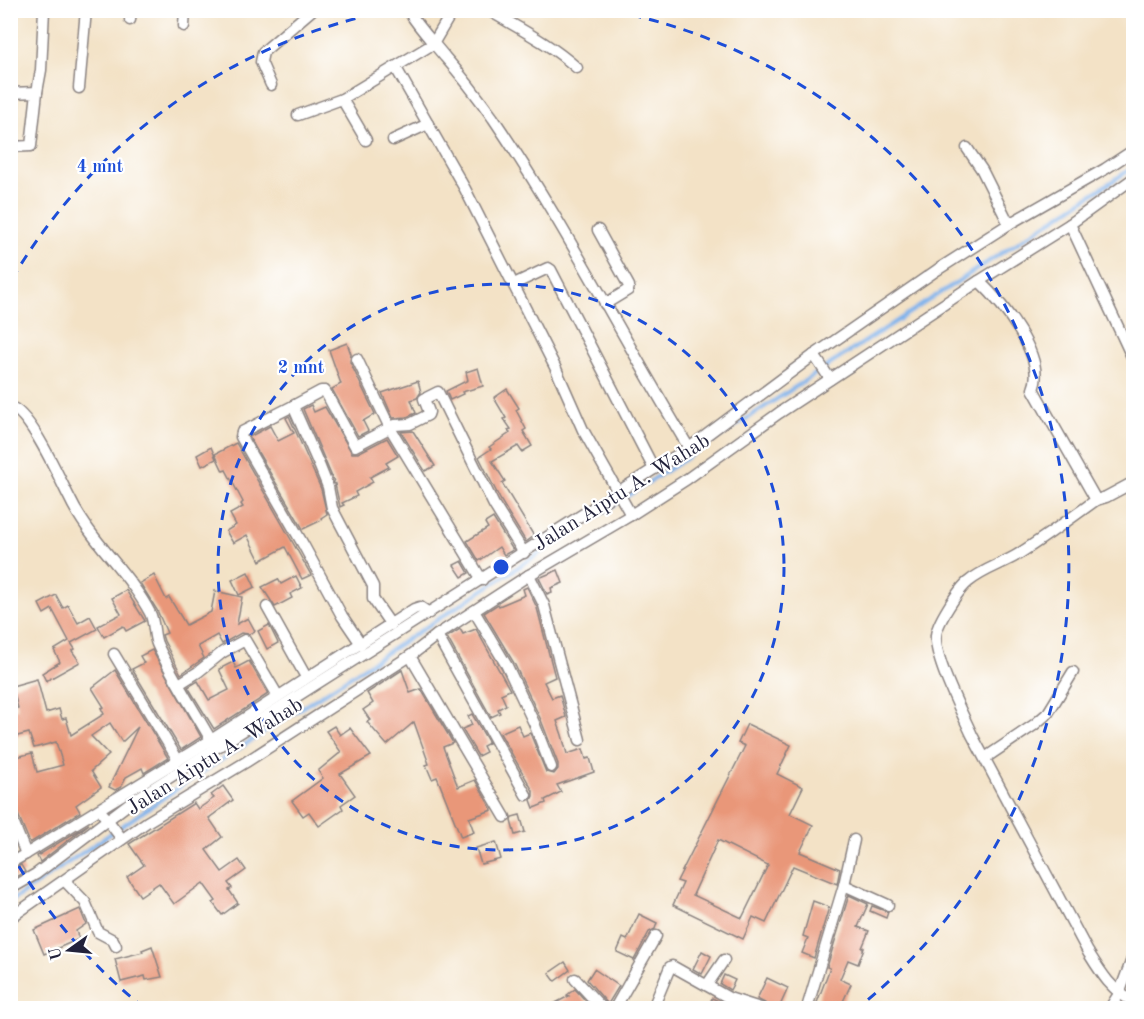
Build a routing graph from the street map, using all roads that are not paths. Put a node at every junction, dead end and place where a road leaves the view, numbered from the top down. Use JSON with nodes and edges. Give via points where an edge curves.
{"nodes":[{"id":1,"x":44,"y":10,"type":"edge"},
{"id":2,"x":86,"y":10,"type":"edge"},
{"id":3,"x":185,"y":10,"type":"edge"},
{"id":4,"x":312,"y":10,"type":"edge"},
{"id":5,"x":408,"y":10,"type":"edge"},
{"id":6,"x":453,"y":10,"type":"edge"},
{"id":7,"x":488,"y":10,"type":"edge"},
{"id":8,"x":184,"y":26,"type":"dead end"},
{"id":9,"x":433,"y":44,"type":"junction"},
{"id":10,"x":396,"y":68,"type":"junction"},
{"id":11,"x":577,"y":68,"type":"dead end"},
{"id":12,"x":271,"y":85,"type":"dead end"},
{"id":13,"x":79,"y":88,"type":"dead end"},
{"id":14,"x":37,"y":92,"type":"junction"},
{"id":15,"x":10,"y":93,"type":"edge"},
{"id":16,"x":342,"y":99,"type":"junction"},
{"id":17,"x":298,"y":115,"type":"dead end"},
{"id":18,"x":428,"y":124,"type":"junction"},
{"id":19,"x":366,"y":140,"type":"dead end"},
{"id":20,"x":393,"y":140,"type":"dead end"},
{"id":21,"x":10,"y":147,"type":"edge"},
{"id":22,"x":966,"y":148,"type":"dead end"},
{"id":23,"x":1134,"y":150,"type":"edge"},
{"id":24,"x":1134,"y":178,"type":"edge"},
{"id":25,"x":1010,"y":224,"type":"junction"},
{"id":26,"x":1070,"y":224,"type":"junction"},
{"id":27,"x":598,"y":230,"type":"dead end"},
{"id":28,"x":982,"y":279,"type":"junction"},
{"id":29,"x":514,"y":284,"type":"junction"},
{"id":30,"x":605,"y":304,"type":"junction"},
{"id":31,"x":816,"y":357,"type":"junction"},
{"id":32,"x":357,"y":359,"type":"dead end"},
{"id":33,"x":1134,"y":361,"type":"edge"},
{"id":34,"x":830,"y":378,"type":"junction"},
{"id":35,"x":293,"y":406,"type":"junction"},
{"id":36,"x":10,"y":407,"type":"edge"},
{"id":37,"x":390,"y":428,"type":"junction"},
{"id":38,"x":689,"y":448,"type":"junction"},
{"id":39,"x":654,"y":469,"type":"junction"},
{"id":40,"x":1134,"y":482,"type":"edge"},
{"id":41,"x":619,"y":495,"type":"junction"},
{"id":42,"x":1096,"y":500,"type":"junction"},
{"id":43,"x":630,"y":513,"type":"junction"},
{"id":44,"x":524,"y":553,"type":"junction"},
{"id":45,"x":529,"y":575,"type":"junction"},
{"id":46,"x":482,"y":579,"type":"junction"},
{"id":47,"x":267,"y":607,"type":"dead end"},
{"id":48,"x":474,"y":611,"type":"junction"},
{"id":49,"x":429,"y":613,"type":"junction"},
{"id":50,"x":391,"y":625,"type":"junction"},
{"id":51,"x":437,"y":634,"type":"junction"},
{"id":52,"x":361,"y":644,"type":"junction"},
{"id":53,"x":114,"y":654,"type":"dead end"},
{"id":54,"x":410,"y":656,"type":"junction"},
{"id":55,"x":1073,"y":672,"type":"dead end"},
{"id":56,"x":306,"y":677,"type":"junction"},
{"id":57,"x":179,"y":684,"type":"junction"},
{"id":58,"x":278,"y":696,"type":"junction"},
{"id":59,"x":211,"y":740,"type":"junction"},
{"id":60,"x":580,"y":740,"type":"dead end"},
{"id":61,"x":986,"y":758,"type":"junction"},
{"id":62,"x":178,"y":760,"type":"junction"},
{"id":63,"x":551,"y":767,"type":"dead end"},
{"id":64,"x":525,"y":795,"type":"dead end"},
{"id":65,"x":100,"y":809,"type":"junction"},
{"id":66,"x":10,"y":815,"type":"edge"},
{"id":67,"x":505,"y":817,"type":"dead end"},
{"id":68,"x":108,"y":821,"type":"junction"},
{"id":69,"x":121,"y":838,"type":"junction"},
{"id":70,"x":854,"y":840,"type":"dead end"},
{"id":71,"x":26,"y":854,"type":"junction"},
{"id":72,"x":10,"y":863,"type":"edge"},
{"id":73,"x":65,"y":880,"type":"junction"},
{"id":74,"x":844,"y":885,"type":"junction"},
{"id":75,"x":10,"y":889,"type":"edge"},
{"id":76,"x":888,"y":905,"type":"dead end"},
{"id":77,"x":10,"y":918,"type":"edge"},
{"id":78,"x":656,"y":936,"type":"dead end"},
{"id":79,"x":116,"y":946,"type":"dead end"},
{"id":80,"x":1134,"y":954,"type":"edge"},
{"id":81,"x":724,"y":960,"type":"dead end"},
{"id":82,"x":575,"y":979,"type":"dead end"},
{"id":83,"x":707,"y":986,"type":"junction"},
{"id":84,"x":1119,"y":994,"type":"junction"},
{"id":85,"x":1134,"y":1002,"type":"edge"},
{"id":86,"x":602,"y":1008,"type":"edge"},
{"id":87,"x":615,"y":1008,"type":"edge"},
{"id":88,"x":654,"y":1008,"type":"edge"},
{"id":89,"x":760,"y":1008,"type":"edge"},
{"id":90,"x":807,"y":1008,"type":"edge"},
{"id":91,"x":1110,"y":1008,"type":"edge"}],
"edges":[{"from":1,"to":14,"type":"street"},
{"from":2,"to":13,"type":"street"},
{"from":3,"to":8,"type":"street"},
{"from":4,"to":12,"type":"street","via":[[263,52],[261,62]]},
{"from":5,"to":9,"type":"street"},
{"from":6,"to":9,"type":"street"},
{"from":7,"to":11,"type":"street","via":[[556,49]]},
{"from":9,"to":10,"type":"street"},
{"from":9,"to":30,"type":"street","via":[[493,119]]},
{"from":10,"to":16,"type":"street"},
{"from":10,"to":18,"type":"street"},
{"from":14,"to":15,"type":"street"},
{"from":14,"to":21,"type":"street","via":[[31,146]]},
{"from":16,"to":17,"type":"street"},
{"from":16,"to":19,"type":"street"},
{"from":18,"to":20,"type":"street"},
{"from":18,"to":29,"type":"street"},
{"from":22,"to":25,"type":"street"},
{"from":23,"to":25,"type":"street"},
{"from":24,"to":26,"type":"street","name":"Jalan Aiptu A. Wahab"},
{"from":25,"to":31,"type":"street","via":[[937,270]]},
{"from":26,"to":28,"type":"street","name":"Jalan Aiptu A. Wahab"},
{"from":26,"to":33,"type":"street"},
{"from":27,"to":30,"type":"street","via":[[629,286]]},
{"from":28,"to":34,"type":"street","name":"Jalan Aiptu A. Wahab"},
{"from":28,"to":42,"type":"street","via":[[1020,331],[1037,374],[1033,389]]},
{"from":29,"to":39,"type":"street","via":[[551,270]]},
{"from":29,"to":41,"type":"street","via":[[583,430]]},
{"from":30,"to":38,"type":"street"},
{"from":31,"to":34,"type":"street"},
{"from":31,"to":38,"type":"street"},
{"from":32,"to":37,"type":"street"},
{"from":34,"to":43,"type":"street","name":"Jalan Aiptu A. Wahab"},
{"from":35,"to":37,"type":"street","via":[[325,391],[355,446]]},
{"from":35,"to":50,"type":"street","via":[[328,487],[332,508],[373,586],[373,599]]},
{"from":35,"to":52,"type":"street","via":[[242,432],[241,437]]},
{"from":36,"to":57,"type":"street","via":[[24,416],[56,468],[73,506],[144,603],[158,646]]},
{"from":37,"to":44,"type":"street","via":[[428,415],[424,399],[440,393],[484,486]]},
{"from":37,"to":46,"type":"street"},
{"from":38,"to":39,"type":"street"},
{"from":39,"to":41,"type":"street"},
{"from":40,"to":42,"type":"street"},
{"from":41,"to":43,"type":"street"},
{"from":41,"to":44,"type":"street"},
{"from":42,"to":61,"type":"street","via":[[1025,550],[969,581],[936,630],[939,658],[961,712]]},
{"from":43,"to":45,"type":"street","name":"Jalan Aiptu A. Wahab"},
{"from":44,"to":46,"type":"street"},
{"from":45,"to":48,"type":"street","name":"Jalan Aiptu A. Wahab"},
{"from":45,"to":60,"type":"street","via":[[544,605]]},
{"from":46,"to":49,"type":"street"},
{"from":47,"to":56,"type":"street"},
{"from":48,"to":51,"type":"street","name":"Jalan Aiptu A. Wahab"},
{"from":48,"to":63,"type":"street","via":[[507,666]]},
{"from":49,"to":50,"type":"street","via":[[417,608]]},
{"from":49,"to":68,"type":"street","via":[[131,802]]},
{"from":50,"to":52,"type":"street"},
{"from":51,"to":54,"type":"street","name":"Jalan Aiptu A. Wahab"},
{"from":51,"to":64,"type":"street"},
{"from":52,"to":56,"type":"street"},
{"from":53,"to":62,"type":"street"},
{"from":54,"to":67,"type":"street"},
{"from":54,"to":69,"type":"street","name":"Jalan Aiptu A. Wahab"},
{"from":55,"to":61,"type":"street","via":[[1048,713]]},
{"from":56,"to":58,"type":"street"},
{"from":57,"to":58,"type":"street","via":[[245,640]]},
{"from":57,"to":59,"type":"street"},
{"from":58,"to":59,"type":"street"},
{"from":59,"to":62,"type":"street"},
{"from":61,"to":84,"type":"street","via":[[1089,952],[1106,981]]},
{"from":62,"to":65,"type":"street"},
{"from":65,"to":68,"type":"street"},
{"from":65,"to":71,"type":"street"},
{"from":66,"to":71,"type":"street"},
{"from":68,"to":69,"type":"street"},
{"from":68,"to":75,"type":"street"},
{"from":69,"to":73,"type":"street","name":"Jalan Aiptu A. Wahab"},
{"from":70,"to":74,"type":"street"},
{"from":71,"to":72,"type":"street"},
{"from":73,"to":77,"type":"street","name":"Jalan Aiptu A. Wahab"},
{"from":73,"to":79,"type":"street","via":[[86,902],[99,932]]},
{"from":74,"to":76,"type":"street"},
{"from":74,"to":90,"type":"street"},
{"from":78,"to":87,"type":"street"},
{"from":80,"to":84,"type":"street"},
{"from":81,"to":83,"type":"street"},
{"from":82,"to":86,"type":"street"},
{"from":83,"to":88,"type":"street","via":[[670,967]]},
{"from":83,"to":89,"type":"street"},
{"from":84,"to":85,"type":"street"},
{"from":84,"to":91,"type":"street"}]}
